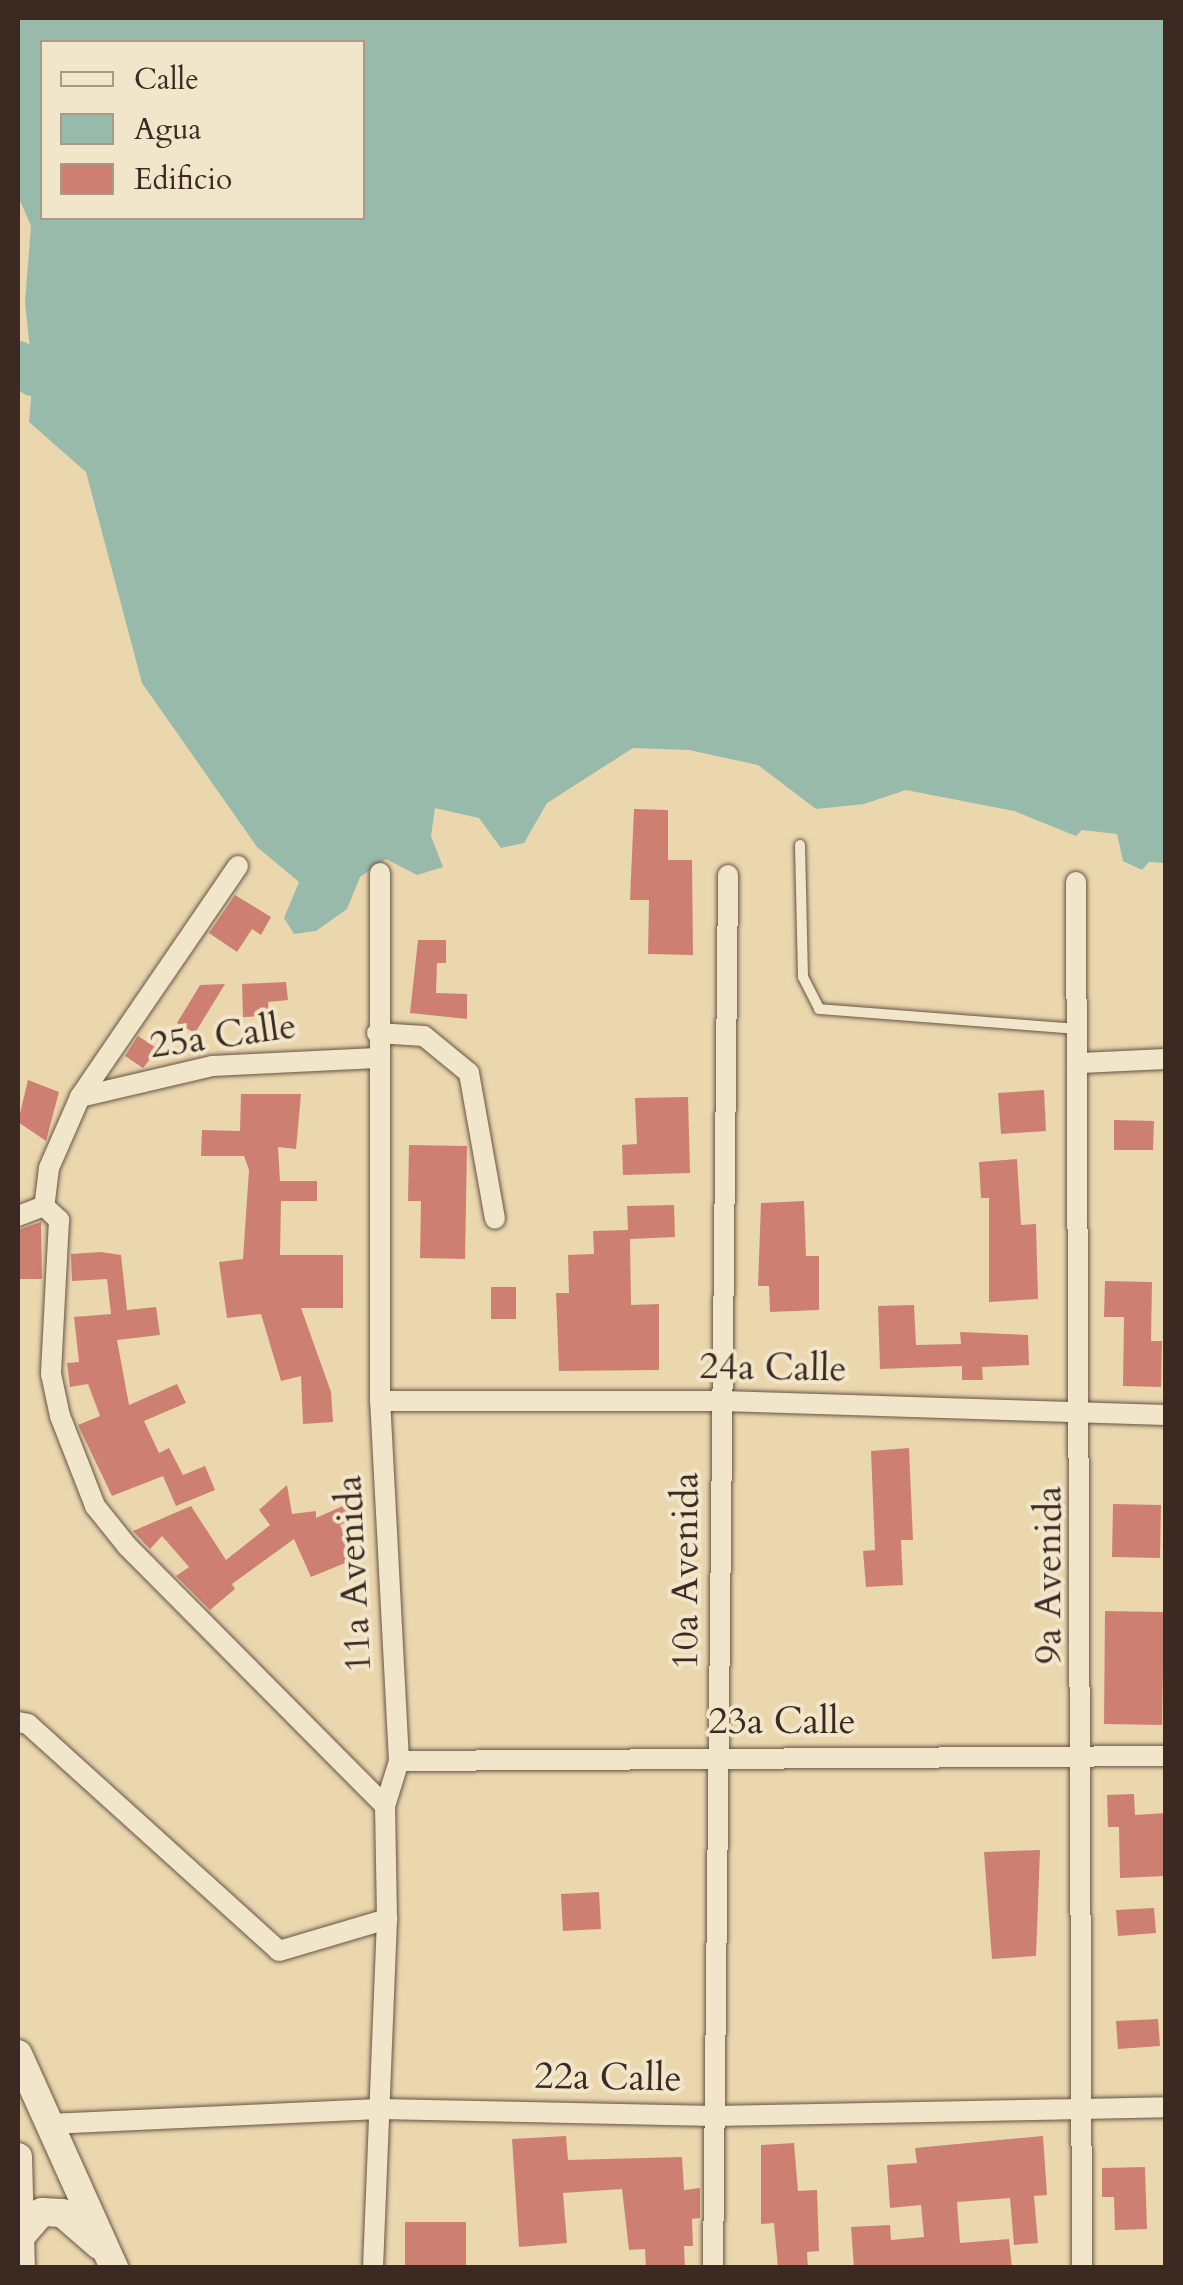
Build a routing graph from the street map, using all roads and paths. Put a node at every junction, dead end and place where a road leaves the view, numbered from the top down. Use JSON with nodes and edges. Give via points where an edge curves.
{"nodes":[{"id":1,"x":800,"y":846,"type":"dead end"},
{"id":2,"x":238,"y":866,"type":"dead end"},
{"id":3,"x":380,"y":874,"type":"dead end"},
{"id":4,"x":728,"y":875,"type":"dead end"},
{"id":5,"x":1076,"y":882,"type":"dead end"},
{"id":6,"x":1080,"y":1029,"type":"junction"},
{"id":7,"x":377,"y":1033,"type":"junction"},
{"id":8,"x":377,"y":1058,"type":"junction"},
{"id":9,"x":1166,"y":1059,"type":"edge"},
{"id":10,"x":1080,"y":1063,"type":"junction"},
{"id":11,"x":80,"y":1097,"type":"junction"},
{"id":12,"x":44,"y":1206,"type":"junction"},
{"id":13,"x":18,"y":1216,"type":"edge"},
{"id":14,"x":495,"y":1220,"type":"dead end"},
{"id":15,"x":722,"y":1401,"type":"junction"},
{"id":16,"x":380,"y":1402,"type":"junction"},
{"id":17,"x":1084,"y":1411,"type":"junction"},
{"id":18,"x":1166,"y":1415,"type":"edge"},
{"id":19,"x":18,"y":1722,"type":"edge"},
{"id":20,"x":1084,"y":1754,"type":"junction"},
{"id":21,"x":1166,"y":1756,"type":"edge"},
{"id":22,"x":720,"y":1757,"type":"junction"},
{"id":23,"x":399,"y":1761,"type":"junction"},
{"id":24,"x":385,"y":1806,"type":"junction"},
{"id":25,"x":387,"y":1919,"type":"junction"},
{"id":26,"x":18,"y":2054,"type":"edge"},
{"id":27,"x":1084,"y":2106,"type":"junction"},
{"id":28,"x":1166,"y":2107,"type":"edge"},
{"id":29,"x":379,"y":2109,"type":"junction"},
{"id":30,"x":714,"y":2116,"type":"junction"},
{"id":31,"x":49,"y":2124,"type":"junction"},
{"id":32,"x":18,"y":2157,"type":"edge"},
{"id":33,"x":21,"y":2236,"type":"junction"},
{"id":34,"x":110,"y":2260,"type":"edge"},
{"id":35,"x":21,"y":2268,"type":"edge"},
{"id":36,"x":373,"y":2268,"type":"edge"},
{"id":37,"x":713,"y":2268,"type":"edge"},
{"id":38,"x":1082,"y":2268,"type":"edge"}],
"edges":[{"from":1,"to":6,"type":"lane","via":[[803,976],[820,1010]]},
{"from":2,"to":11,"type":"street"},
{"from":3,"to":7,"type":"street","name":"11a Avenida"},
{"from":4,"to":15,"type":"street","name":"10a Avenida"},
{"from":5,"to":6,"type":"street","name":"9a Avenida"},
{"from":6,"to":10,"type":"street","name":"9a Avenida"},
{"from":7,"to":8,"type":"street","name":"11a Avenida"},
{"from":7,"to":14,"type":"street","via":[[424,1036],[470,1072]]},
{"from":8,"to":11,"type":"street","name":"25a Calle","via":[[212,1066]]},
{"from":8,"to":16,"type":"street","name":"11a Avenida"},
{"from":9,"to":10,"type":"street"},
{"from":10,"to":17,"type":"street","name":"9a Avenida"},
{"from":11,"to":12,"type":"street","via":[[49,1168]]},
{"from":12,"to":13,"type":"street"},
{"from":12,"to":24,"type":"street","via":[[59,1220],[51,1374],[95,1506]]},
{"from":15,"to":16,"type":"street","name":"24a Calle"},
{"from":15,"to":17,"type":"street","name":"24a Calle"},
{"from":15,"to":22,"type":"street","name":"10a Avenida"},
{"from":16,"to":23,"type":"street","name":"11a Avenida"},
{"from":17,"to":18,"type":"street","name":"24a Calle"},
{"from":17,"to":20,"type":"street","name":"9a Avenida"},
{"from":19,"to":25,"type":"street","via":[[28,1724],[279,1950]]},
{"from":20,"to":21,"type":"street","name":"23a Calle"},
{"from":20,"to":22,"type":"street","name":"23a Calle"},
{"from":20,"to":27,"type":"street","name":"9a Avenida"},
{"from":22,"to":23,"type":"street","name":"23a Calle"},
{"from":22,"to":30,"type":"street","name":"10a Avenida"},
{"from":23,"to":24,"type":"street","name":"11a Avenida"},
{"from":24,"to":25,"type":"street","name":"11a Avenida"},
{"from":25,"to":29,"type":"street","name":"11a Avenida"},
{"from":26,"to":31,"type":"main road"},
{"from":27,"to":28,"type":"street","name":"22a Calle"},
{"from":27,"to":30,"type":"street","name":"22a Calle"},
{"from":27,"to":38,"type":"street","name":"9a Avenida"},
{"from":29,"to":30,"type":"street","name":"22a Calle"},
{"from":29,"to":31,"type":"street","name":"22a Calle"},
{"from":29,"to":36,"type":"street","name":"11a Avenida"},
{"from":30,"to":37,"type":"street","name":"10a Avenida"},
{"from":31,"to":34,"type":"main road"},
{"from":32,"to":33,"type":"main road"},
{"from":33,"to":34,"type":"main road","via":[[42,2212],[62,2214]]},
{"from":33,"to":35,"type":"main road"}]}
